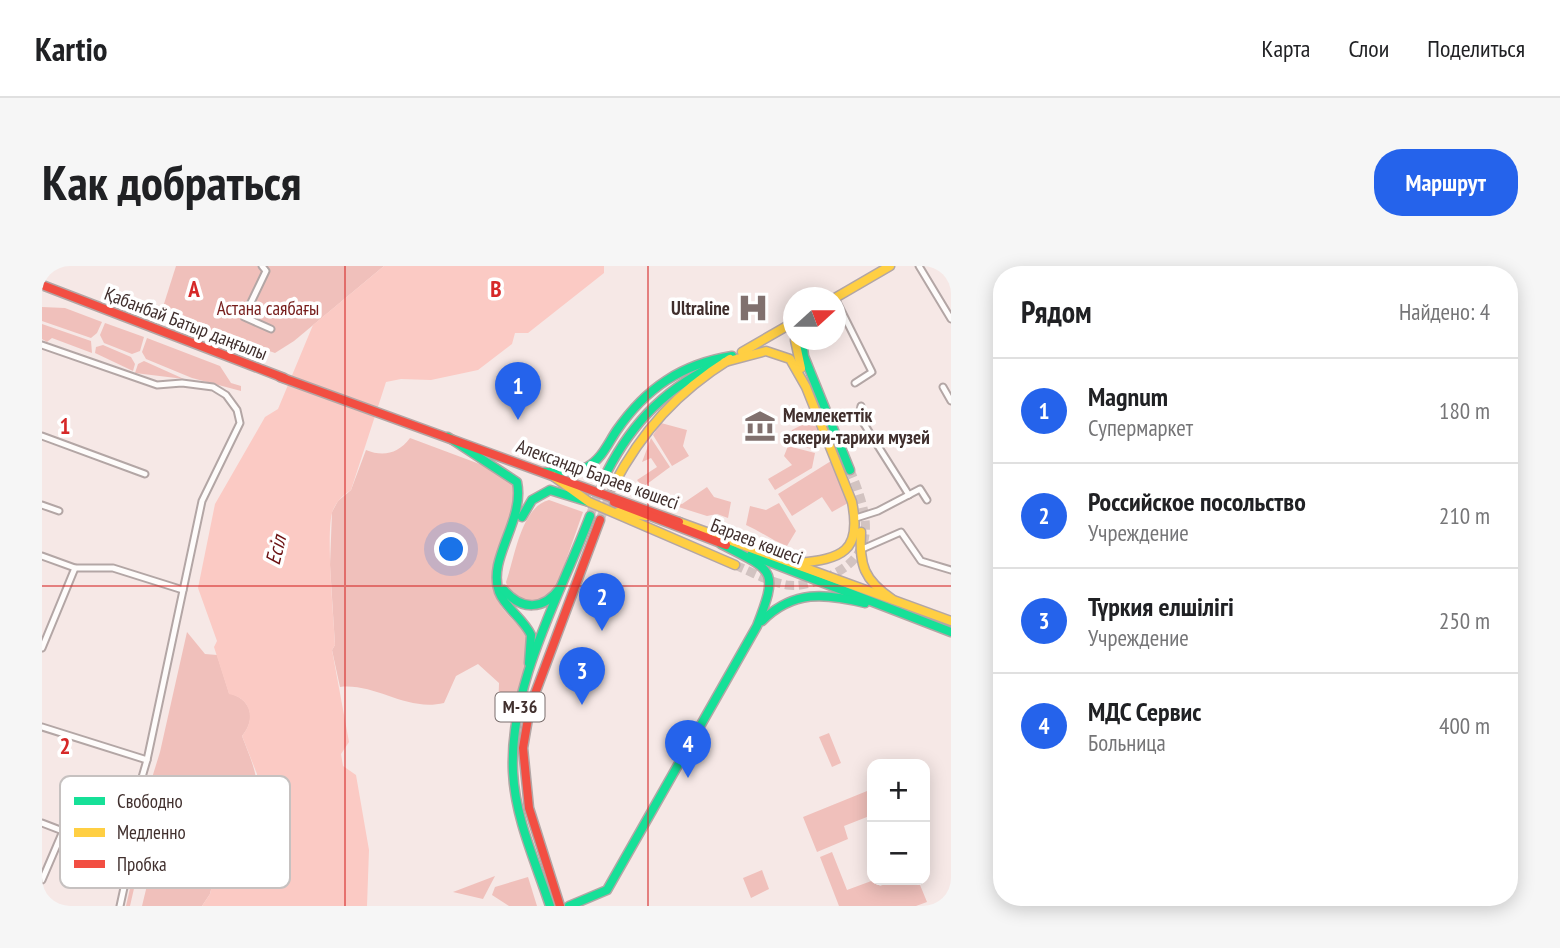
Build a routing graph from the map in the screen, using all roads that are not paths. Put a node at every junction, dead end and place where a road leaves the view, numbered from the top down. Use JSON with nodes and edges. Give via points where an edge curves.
{"nodes":[{"id":1,"x":262,"y":266,"type":"edge"},
{"id":2,"x":890,"y":266,"type":"edge"},
{"id":3,"x":919,"y":266,"type":"edge"},
{"id":4,"x":879,"y":269,"type":"edge"},
{"id":5,"x":42,"y":285,"type":"edge"},
{"id":6,"x":846,"y":292,"type":"edge"},
{"id":7,"x":951,"y":319,"type":"edge"},
{"id":8,"x":846,"y":320,"type":"edge"},
{"id":9,"x":783,"y":328,"type":"edge"},
{"id":10,"x":271,"y":329,"type":"dead end"},
{"id":11,"x":42,"y":345,"type":"edge"},
{"id":12,"x":796,"y":350,"type":"edge"},
{"id":13,"x":803,"y":350,"type":"edge"},
{"id":14,"x":737,"y":355,"type":"junction"},
{"id":15,"x":725,"y":362,"type":"junction"},
{"id":16,"x":855,"y":383,"type":"dead end"},
{"id":17,"x":943,"y":387,"type":"dead end"},
{"id":18,"x":951,"y":401,"type":"edge"},
{"id":19,"x":861,"y":406,"type":"dead end"},
{"id":20,"x":389,"y":415,"type":"joint"},
{"id":21,"x":42,"y":436,"type":"edge"},
{"id":22,"x":448,"y":437,"type":"junction"},
{"id":23,"x":850,"y":470,"type":"tunnel mouth"},
{"id":24,"x":544,"y":472,"type":"junction"},
{"id":25,"x":145,"y":474,"type":"dead end"},
{"id":26,"x":553,"y":475,"type":"junction"},
{"id":27,"x":602,"y":482,"type":"tunnel mouth"},
{"id":28,"x":613,"y":486,"type":"tunnel mouth"},
{"id":29,"x":909,"y":495,"type":"junction"},
{"id":30,"x":926,"y":500,"type":"dead end"},
{"id":31,"x":589,"y":502,"type":"junction"},
{"id":32,"x":42,"y":505,"type":"edge"},
{"id":33,"x":59,"y":511,"type":"dead end"},
{"id":34,"x":613,"y":512,"type":"junction"},
{"id":35,"x":590,"y":516,"type":"tunnel mouth"},
{"id":36,"x":646,"y":516,"type":"junction"},
{"id":37,"x":858,"y":517,"type":"junction"},
{"id":38,"x":600,"y":520,"type":"tunnel mouth"},
{"id":39,"x":721,"y":544,"type":"junction"},
{"id":40,"x":859,"y":550,"type":"junction"},
{"id":41,"x":42,"y":556,"type":"edge"},
{"id":42,"x":797,"y":563,"type":"junction"},
{"id":43,"x":573,"y":565,"type":"junction"},
{"id":44,"x":736,"y":565,"type":"tunnel mouth"},
{"id":45,"x":75,"y":568,"type":"junction"},
{"id":46,"x":951,"y":570,"type":"edge"},
{"id":47,"x":183,"y":590,"type":"junction"},
{"id":48,"x":892,"y":599,"type":"junction"},
{"id":49,"x":896,"y":611,"type":"junction"},
{"id":50,"x":936,"y":621,"type":"junction"},
{"id":51,"x":951,"y":621,"type":"edge"},
{"id":52,"x":757,"y":626,"type":"junction"},
{"id":53,"x":951,"y":632,"type":"edge"},
{"id":54,"x":42,"y":648,"type":"edge"},
{"id":55,"x":516,"y":722,"type":"junction"},
{"id":56,"x":42,"y":727,"type":"edge"},
{"id":57,"x":146,"y":760,"type":"junction"},
{"id":58,"x":141,"y":776,"type":"edge"},
{"id":59,"x":42,"y":823,"type":"edge"},
{"id":60,"x":60,"y":830,"type":"edge"},
{"id":61,"x":60,"y":838,"type":"edge"},
{"id":62,"x":42,"y":880,"type":"edge"},
{"id":63,"x":124,"y":888,"type":"edge"},
{"id":64,"x":120,"y":906,"type":"edge"},
{"id":65,"x":550,"y":906,"type":"edge"},
{"id":66,"x":560,"y":906,"type":"edge"},
{"id":67,"x":569,"y":906,"type":"edge"}],
"edges":[{"from":1,"to":10,"type":"street","via":[[266,271],[244,317]]},
{"from":2,"to":4,"type":"main road"},
{"from":3,"to":7,"type":"street"},
{"from":4,"to":6,"type":"main road"},
{"from":5,"to":20,"type":"main road","name":"Қабанбай Батыр даңғылы"},
{"from":8,"to":16,"type":"street","via":[[873,372]]},
{"from":9,"to":14,"type":"main road"},
{"from":11,"to":47,"type":"street","via":[[157,385],[213,387],[226,395],[237,411],[237,435],[202,501]]},
{"from":12,"to":37,"type":"main road","via":[[852,488]]},
{"from":13,"to":23,"type":"main road"},
{"from":14,"to":15,"type":"main road"},
{"from":14,"to":24,"type":"main road","via":[[694,362],[662,382],[634,408],[589,466]]},
{"from":14,"to":27,"type":"main road","via":[[688,376],[653,404],[623,440]]},
{"from":15,"to":28,"type":"main road","via":[[658,412],[636,441]]},
{"from":15,"to":37,"type":"main road","via":[[771,351],[784,354],[793,363]]},
{"from":17,"to":18,"type":"street"},
{"from":19,"to":29,"type":"street","via":[[859,416]]},
{"from":20,"to":22,"type":"main road","name":"Александр Бараев көшесі"},
{"from":21,"to":25,"type":"street"},
{"from":22,"to":24,"type":"main road","name":"Александр Бараев көшесі"},
{"from":22,"to":55,"type":"main road","via":[[511,476],[520,491],[519,512],[497,573],[501,597],[519,614],[532,642]]},
{"from":24,"to":26,"type":"main road","name":"Александр Бараев көшесі"},
{"from":26,"to":31,"type":"main road"},
{"from":26,"to":36,"type":"main road","name":"Бараев көшесі"},
{"from":26,"to":42,"type":"main road","name":"Александр Бараев көшесі"},
{"from":29,"to":30,"type":"street","via":[[920,489]]},
{"from":29,"to":37,"type":"street"},
{"from":31,"to":34,"type":"main road"},
{"from":31,"to":43,"type":"main road","via":[[555,490],[532,500],[501,582],[508,596],[525,607],[537,607],[555,596]]},
{"from":32,"to":33,"type":"street"},
{"from":34,"to":36,"type":"main road"},
{"from":34,"to":44,"type":"main road"},
{"from":35,"to":43,"type":"main road","number":"M-36"},
{"from":36,"to":39,"type":"main road","name":"Бараев көшесі"},
{"from":37,"to":40,"type":"main road"},
{"from":37,"to":42,"type":"main road","via":[[853,543],[840,558]]},
{"from":38,"to":66,"type":"main road","number":"M-36","via":[[530,708],[523,748],[529,808]]},
{"from":39,"to":49,"type":"main road","name":"Бараев көшесі"},
{"from":39,"to":52,"type":"main road","via":[[756,562],[770,577],[771,589]]},
{"from":40,"to":46,"type":"street","via":[[901,532],[921,561]]},
{"from":40,"to":48,"type":"main road","via":[[865,579]]},
{"from":41,"to":45,"type":"street"},
{"from":42,"to":48,"type":"main road","name":"Бараев көшесі"},
{"from":43,"to":55,"type":"main road","number":"M-36","via":[[526,684]]},
{"from":45,"to":47,"type":"street","via":[[113,568]]},
{"from":45,"to":54,"type":"street"},
{"from":47,"to":57,"type":"street"},
{"from":48,"to":50,"type":"main road","name":"Бараев көшесі"},
{"from":49,"to":50,"type":"main road","name":"Бараев көшесі"},
{"from":49,"to":52,"type":"main road","via":[[833,595],[807,594],[781,604]]},
{"from":50,"to":51,"type":"main road","name":"Бараев көшесі"},
{"from":50,"to":53,"type":"main road","name":"Бараев көшесі"},
{"from":52,"to":67,"type":"main road","via":[[607,890]]},
{"from":55,"to":65,"type":"main road","number":"M-36","via":[[513,769],[517,799]]},
{"from":56,"to":57,"type":"street"},
{"from":57,"to":58,"type":"street"},
{"from":59,"to":60,"type":"street"},
{"from":61,"to":62,"type":"street"},
{"from":63,"to":64,"type":"street"}]}
